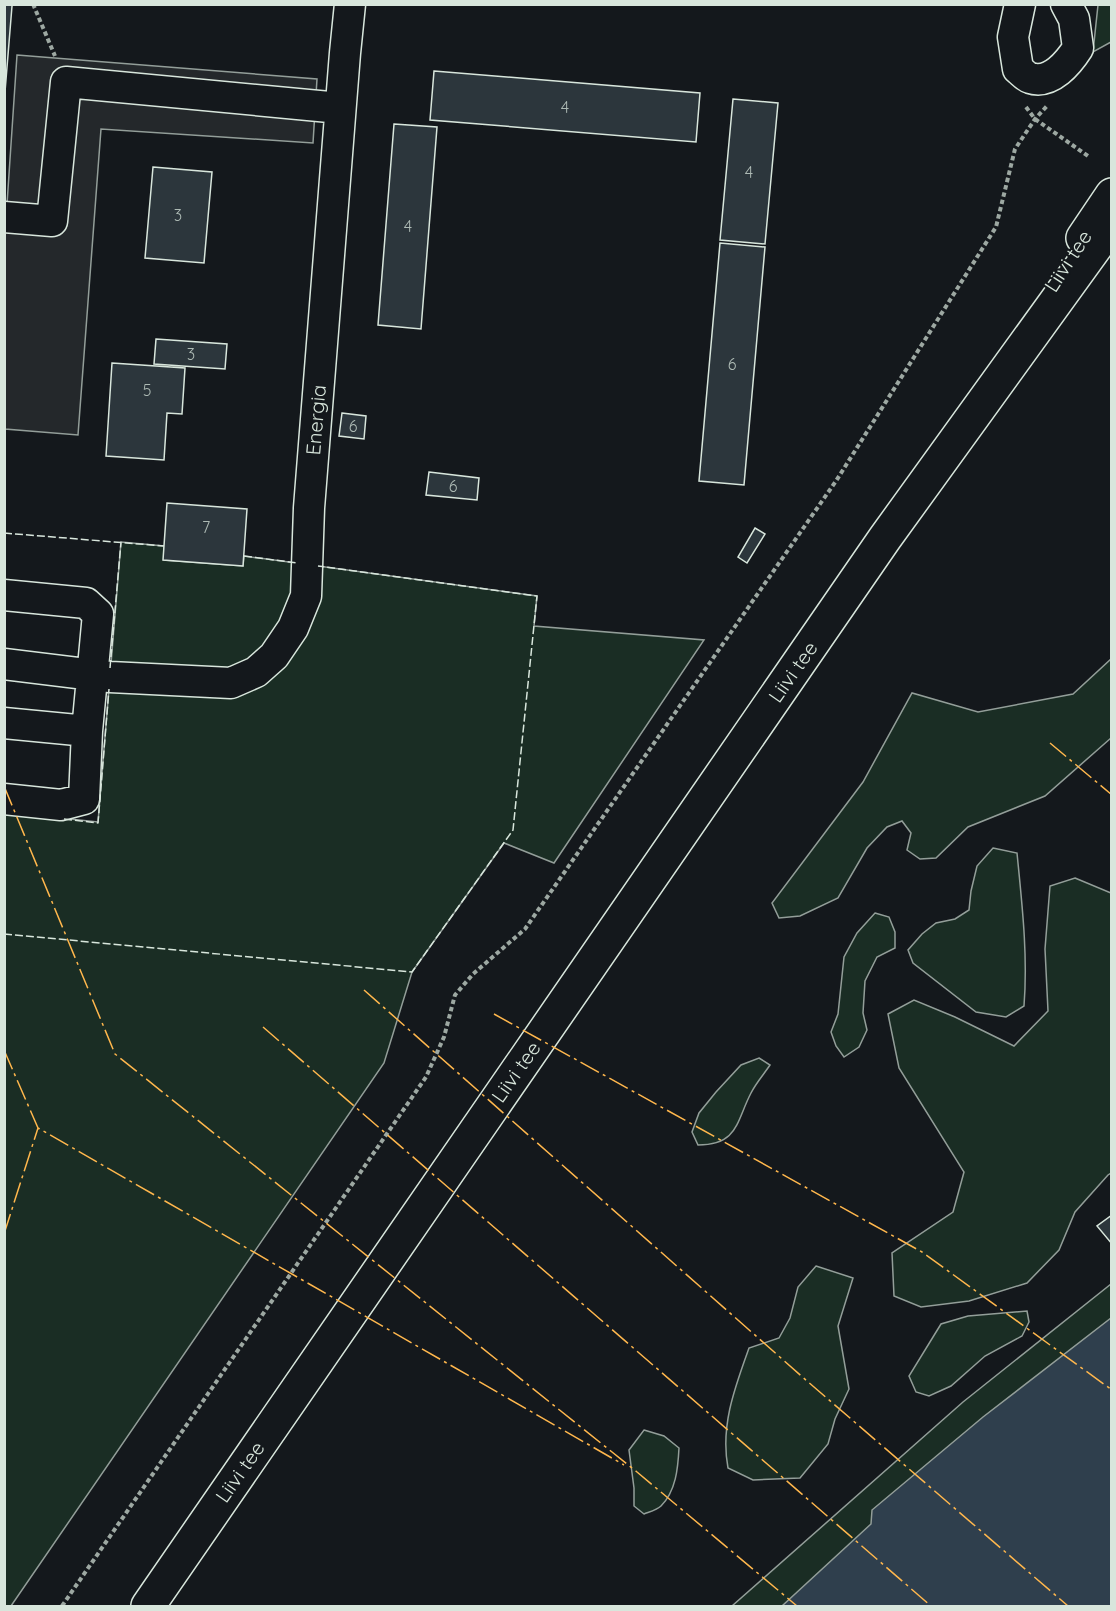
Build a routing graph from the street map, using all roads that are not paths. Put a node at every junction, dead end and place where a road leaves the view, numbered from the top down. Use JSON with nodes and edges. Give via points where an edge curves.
{"nodes":[{"id":1,"x":351,"y":4,"type":"edge"},
{"id":2,"x":1020,"y":4,"type":"edge"},
{"id":3,"x":1066,"y":4,"type":"edge"},
{"id":4,"x":340,"y":108,"type":"junction"},
{"id":5,"x":1112,"y":195,"type":"edge"},
{"id":6,"x":4,"y":217,"type":"edge"},
{"id":7,"x":1112,"y":224,"type":"edge"},
{"id":8,"x":885,"y":538,"type":"junction"},
{"id":9,"x":4,"y":595,"type":"edge"},
{"id":10,"x":4,"y":664,"type":"edge"},
{"id":11,"x":101,"y":675,"type":"junction"},
{"id":12,"x":4,"y":723,"type":"edge"},
{"id":13,"x":87,"y":731,"type":"junction"},
{"id":14,"x":4,"y":799,"type":"edge"},
{"id":15,"x":148,"y":1606,"type":"edge"}],
"edges":[{"from":1,"to":4,"type":"street","name":"Energia"},
{"from":2,"to":3,"type":"street","via":[[1013,37],[1018,69],[1030,78],[1046,78],[1066,66],[1078,48],[1074,19]]},
{"from":4,"to":6,"type":"street","via":[[66,82],[52,221]]},
{"from":4,"to":11,"type":"street","name":"Energia","via":[[309,508],[306,596],[293,628],[274,656],[256,672],[231,683]]},
{"from":5,"to":8,"type":"highway","name":"Liivi tee"},
{"from":7,"to":8,"type":"highway","name":"Liivi tee"},
{"from":8,"to":15,"type":"highway","name":"Liivi tee"},
{"from":9,"to":11,"type":"street","via":[[86,603],[98,614]]},
{"from":10,"to":11,"type":"street","name":"Energia"},
{"from":11,"to":13,"type":"street"},
{"from":12,"to":13,"type":"street"},
{"from":13,"to":14,"type":"street","via":[[84,799],[62,805]]}]}
